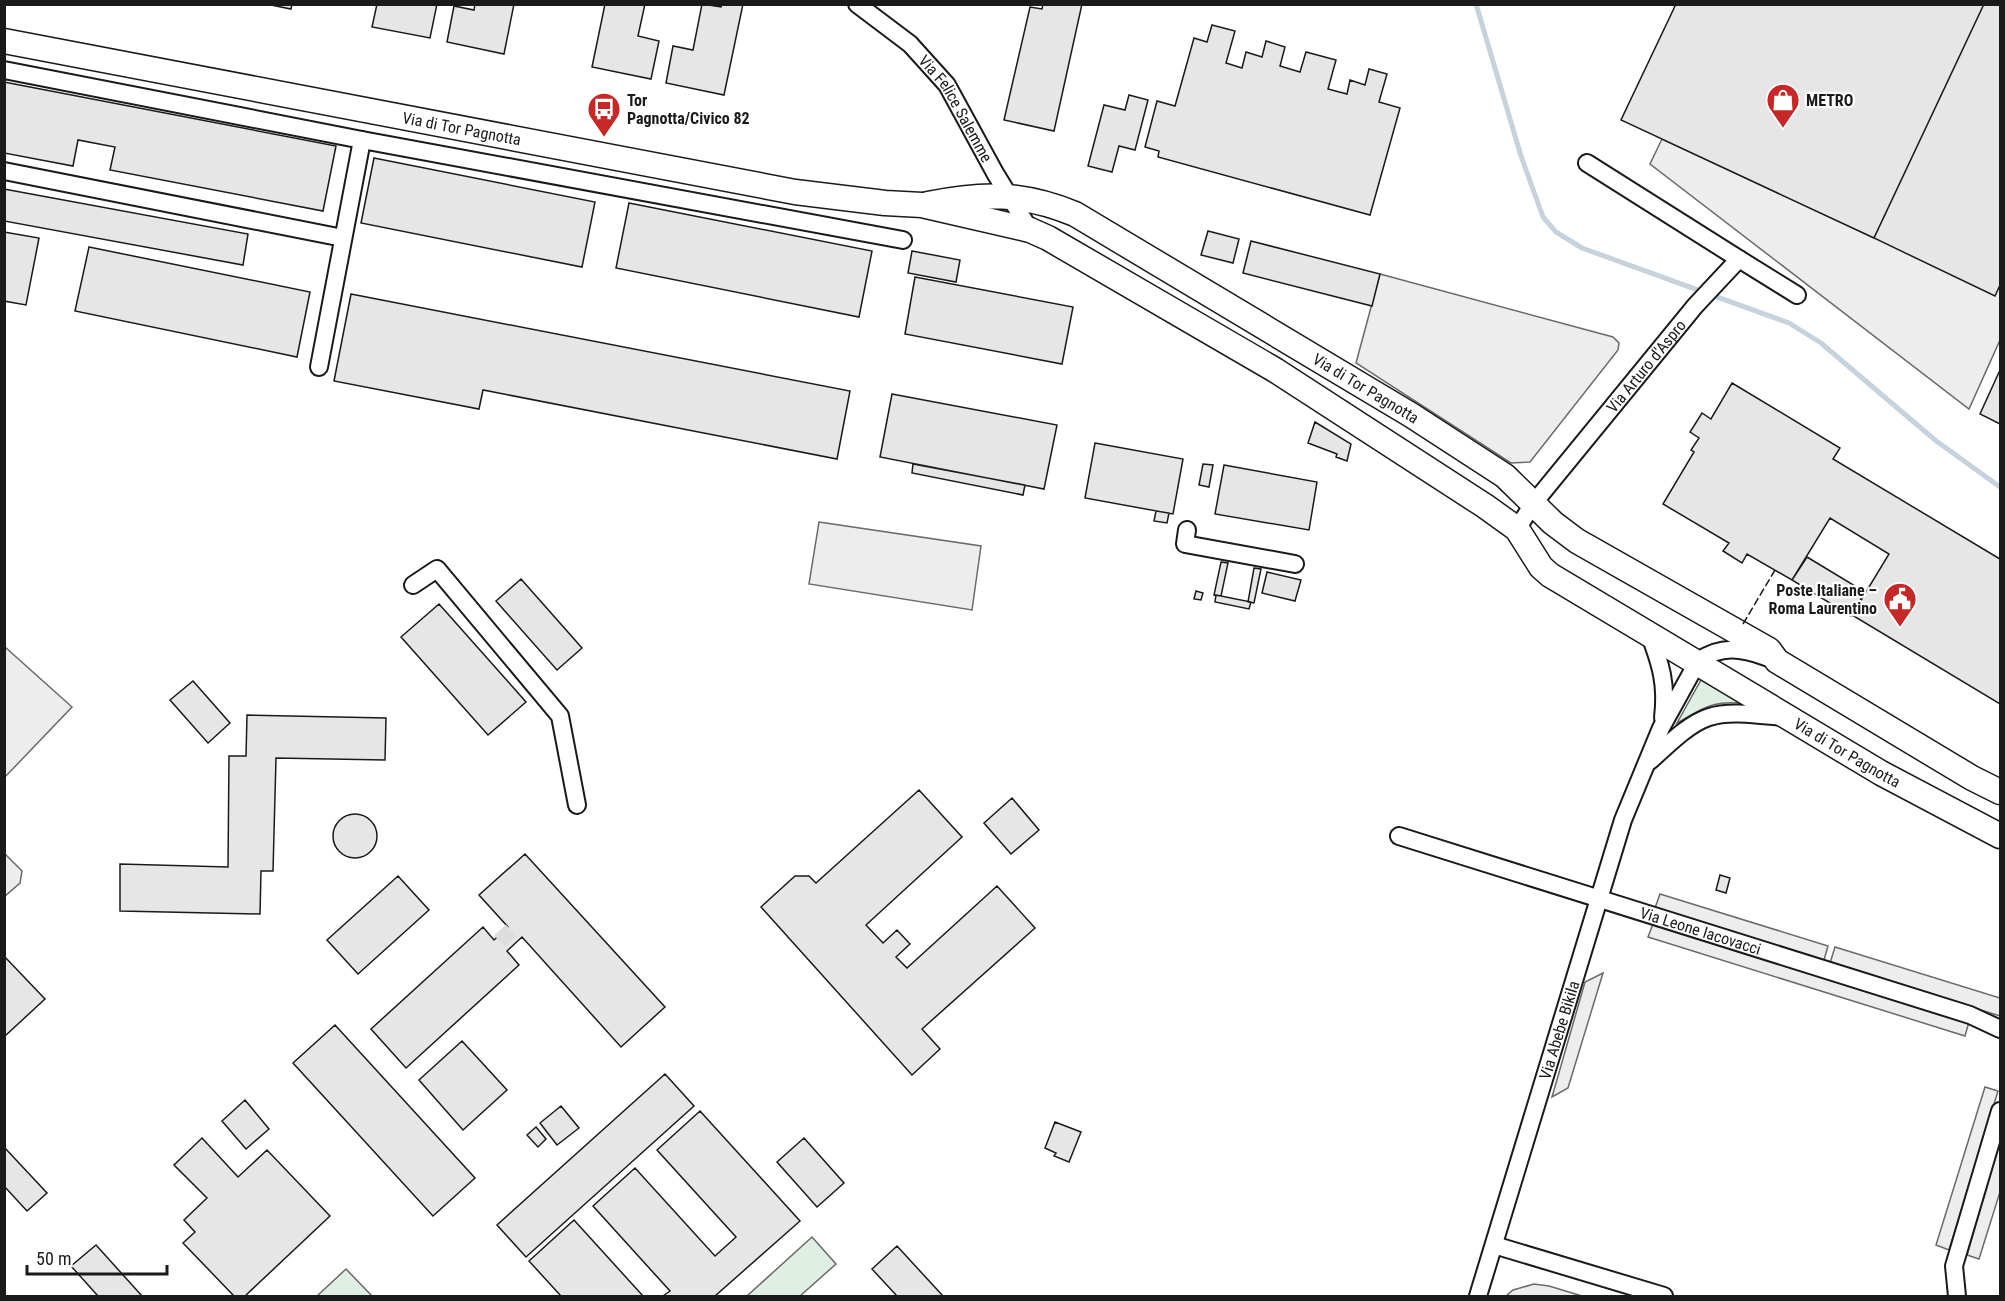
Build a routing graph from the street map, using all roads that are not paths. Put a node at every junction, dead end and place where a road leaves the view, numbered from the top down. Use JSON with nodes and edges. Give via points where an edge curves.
{"nodes":[{"id":1,"x":857,"y":4,"type":"edge"},
{"id":2,"x":4,"y":41,"type":"edge"},
{"id":3,"x":4,"y":70,"type":"edge"},
{"id":4,"x":362,"y":140,"type":"junction"},
{"id":5,"x":1587,"y":163,"type":"dead end"},
{"id":6,"x":4,"y":171,"type":"edge"},
{"id":7,"x":1009,"y":196,"type":"junction"},
{"id":8,"x":922,"y":205,"type":"junction"},
{"id":9,"x":1030,"y":230,"type":"junction"},
{"id":10,"x":343,"y":238,"type":"junction"},
{"id":11,"x":903,"y":240,"type":"dead end"},
{"id":12,"x":1739,"y":259,"type":"junction"},
{"id":13,"x":1797,"y":295,"type":"dead end"},
{"id":14,"x":320,"y":368,"type":"dead end"},
{"id":15,"x":1533,"y":504,"type":"junction"},
{"id":16,"x":1517,"y":528,"type":"junction"},
{"id":17,"x":1187,"y":530,"type":"dead end"},
{"id":18,"x":1295,"y":564,"type":"dead end"},
{"id":19,"x":413,"y":585,"type":"dead end"},
{"id":20,"x":1649,"y":633,"type":"junction"},
{"id":21,"x":1698,"y":661,"type":"junction"},
{"id":22,"x":1778,"y":661,"type":"junction"},
{"id":23,"x":1791,"y":718,"type":"junction"},
{"id":24,"x":1661,"y":728,"type":"junction"},
{"id":25,"x":1645,"y":766,"type":"junction"},
{"id":26,"x":2001,"y":792,"type":"edge"},
{"id":27,"x":576,"y":805,"type":"dead end"},
{"id":28,"x":1399,"y":836,"type":"dead end"},
{"id":29,"x":2001,"y":836,"type":"edge"},
{"id":30,"x":1599,"y":899,"type":"junction"},
{"id":31,"x":2001,"y":1029,"type":"edge"},
{"id":32,"x":2001,"y":1111,"type":"edge"},
{"id":33,"x":1494,"y":1245,"type":"junction"},
{"id":34,"x":1478,"y":1296,"type":"edge"},
{"id":35,"x":1664,"y":1296,"type":"edge"},
{"id":36,"x":1957,"y":1296,"type":"edge"}],
"edges":[{"from":1,"to":7,"type":"street","name":"Via Felice Salemme","via":[[910,44],[947,85]]},
{"from":2,"to":8,"type":"street","name":"Via di Tor Pagnotta","via":[[795,192]]},
{"from":3,"to":4,"type":"street"},
{"from":4,"to":10,"type":"street"},
{"from":4,"to":11,"type":"street"},
{"from":5,"to":12,"type":"street"},
{"from":6,"to":10,"type":"street"},
{"from":7,"to":8,"type":"street","name":"Via di Tor Pagnotta","via":[[972,195]]},
{"from":7,"to":9,"type":"street","name":"Via Felice Salemme"},
{"from":7,"to":15,"type":"street","name":"Via di Tor Pagnotta","via":[[1034,199],[1075,214],[1411,415],[1505,476]]},
{"from":8,"to":9,"type":"street","name":"Via di Tor Pagnotta"},
{"from":9,"to":16,"type":"street","name":"Via di Tor Pagnotta","via":[[1275,370]]},
{"from":10,"to":14,"type":"street"},
{"from":12,"to":13,"type":"street"},
{"from":12,"to":15,"type":"street","name":"Via Arturo d'Aspro","via":[[1697,304]]},
{"from":15,"to":16,"type":"street","name":"Via Arturo d'Aspro"},
{"from":15,"to":22,"type":"street","name":"Via di Tor Pagnotta","via":[[1577,541],[1769,650]]},
{"from":16,"to":20,"type":"street","name":"Via di Tor Pagnotta","via":[[1550,575]]},
{"from":17,"to":18,"type":"street","via":[[1185,544]]},
{"from":19,"to":27,"type":"street","via":[[437,569],[560,716]]},
{"from":20,"to":21,"type":"street","name":"Via di Tor Pagnotta"},
{"from":20,"to":24,"type":"street","name":"Via Abebe Bikila","via":[[1666,693]]},
{"from":21,"to":22,"type":"street","name":"Via di Tor Pagnotta","via":[[1728,648]]},
{"from":21,"to":23,"type":"street","name":"Via di Tor Pagnotta"},
{"from":21,"to":24,"type":"street","name":"Via Abebe Bikila"},
{"from":22,"to":26,"type":"street","name":"Via di Tor Pagnotta"},
{"from":23,"to":25,"type":"street","name":"Via Abebe Bikila","via":[[1737,712],[1708,716],[1683,731]]},
{"from":23,"to":29,"type":"street","name":"Via di Tor Pagnotta","via":[[1881,773]]},
{"from":24,"to":25,"type":"street","name":"Via Abebe Bikila"},
{"from":25,"to":30,"type":"street","name":"Via Abebe Bikila","via":[[1623,820]]},
{"from":28,"to":30,"type":"street","name":"Via Leone Iacovacci"},
{"from":30,"to":31,"type":"street","name":"Via Leone Iacovacci","via":[[1970,1015]]},
{"from":30,"to":33,"type":"street","name":"Via Abebe Bikila"},
{"from":32,"to":36,"type":"street","via":[[1954,1266]]},
{"from":33,"to":34,"type":"street","name":"Via Abebe Bikila"},
{"from":33,"to":35,"type":"street"}]}
